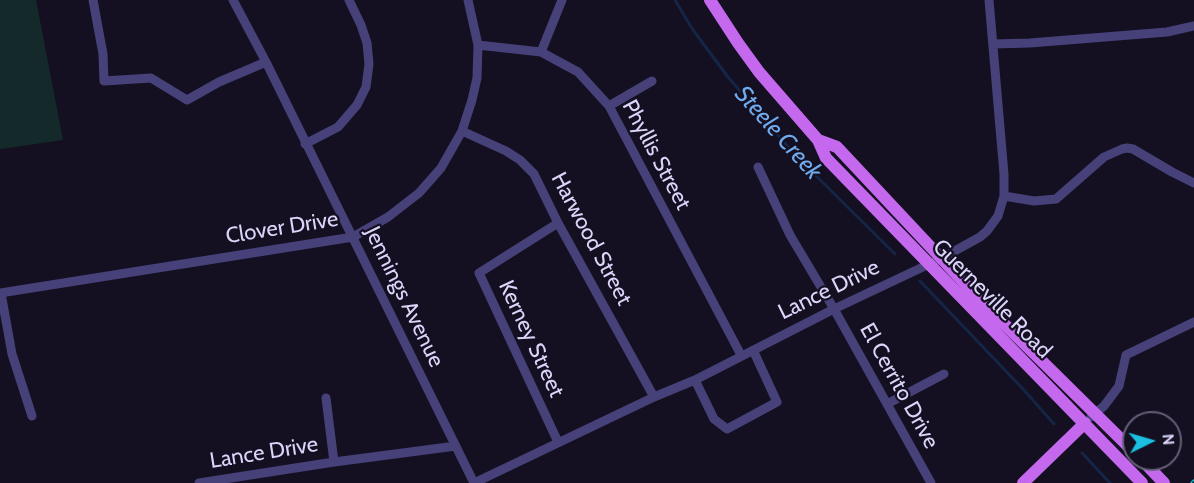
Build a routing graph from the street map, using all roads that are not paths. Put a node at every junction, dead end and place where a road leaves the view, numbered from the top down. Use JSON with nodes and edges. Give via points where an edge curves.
{"nodes":[{"id":1,"x":93,"y":0,"type":"edge"},
{"id":2,"x":233,"y":0,"type":"edge"},
{"id":3,"x":349,"y":0,"type":"edge"},
{"id":4,"x":468,"y":0,"type":"edge"},
{"id":5,"x":562,"y":0,"type":"edge"},
{"id":6,"x":710,"y":0,"type":"edge"},
{"id":7,"x":988,"y":0,"type":"edge"},
{"id":8,"x":1194,"y":26,"type":"edge"},
{"id":9,"x":993,"y":44,"type":"junction"},
{"id":10,"x":478,"y":45,"type":"junction"},
{"id":11,"x":541,"y":52,"type":"junction"},
{"id":12,"x":266,"y":62,"type":"junction"},
{"id":13,"x":652,"y":81,"type":"dead end"},
{"id":14,"x":609,"y":106,"type":"junction"},
{"id":15,"x":462,"y":131,"type":"junction"},
{"id":16,"x":818,"y":140,"type":"junction"},
{"id":17,"x":305,"y":144,"type":"junction"},
{"id":18,"x":758,"y":167,"type":"dead end"},
{"id":19,"x":1194,"y":183,"type":"edge"},
{"id":20,"x":1005,"y":195,"type":"junction"},
{"id":21,"x":558,"y":222,"type":"junction"},
{"id":22,"x":353,"y":237,"type":"junction"},
{"id":23,"x":942,"y":258,"type":"junction"},
{"id":24,"x":928,"y":264,"type":"junction"},
{"id":25,"x":1,"y":293,"type":"edge"},
{"id":26,"x":834,"y":309,"type":"junction"},
{"id":27,"x":1194,"y":322,"type":"edge"},
{"id":28,"x":753,"y":350,"type":"junction"},
{"id":29,"x":741,"y":355,"type":"junction"},
{"id":30,"x":944,"y":374,"type":"dead end"},
{"id":31,"x":695,"y":380,"type":"junction"},
{"id":32,"x":654,"y":397,"type":"junction"},
{"id":33,"x":326,"y":398,"type":"dead end"},
{"id":34,"x":886,"y":404,"type":"junction"},
{"id":35,"x":1095,"y":413,"type":"junction"},
{"id":36,"x":32,"y":416,"type":"dead end"},
{"id":37,"x":1085,"y":423,"type":"junction"},
{"id":38,"x":1122,"y":440,"type":"edge"},
{"id":39,"x":558,"y":442,"type":"junction"},
{"id":40,"x":456,"y":446,"type":"junction"},
{"id":41,"x":334,"y":462,"type":"junction"},
{"id":42,"x":1152,"y":471,"type":"edge"},
{"id":43,"x":200,"y":483,"type":"edge"},
{"id":44,"x":474,"y":483,"type":"edge"},
{"id":45,"x":931,"y":483,"type":"edge"},
{"id":46,"x":1023,"y":483,"type":"edge"},
{"id":47,"x":1142,"y":483,"type":"edge"},
{"id":48,"x":1164,"y":483,"type":"edge"}],
"edges":[{"from":1,"to":12,"type":"street","via":[[104,81],[151,78],[187,100]]},
{"from":2,"to":12,"type":"street","name":"Jennings Avenue"},
{"from":3,"to":17,"type":"street","via":[[367,44],[366,87],[338,127]]},
{"from":4,"to":10,"type":"street","name":"Clover Drive"},
{"from":5,"to":11,"type":"street"},
{"from":6,"to":16,"type":"main road","name":"Guerneville Road","via":[[759,72]]},
{"from":7,"to":9,"type":"street","name":"Lance Drive"},
{"from":8,"to":9,"type":"street","via":[[1167,32]]},
{"from":9,"to":20,"type":"street","name":"Lance Drive"},
{"from":10,"to":11,"type":"street","name":"Phyllis Street"},
{"from":10,"to":15,"type":"street","name":"Clover Drive","via":[[477,78]]},
{"from":11,"to":14,"type":"street","name":"Phyllis Street","via":[[578,72]]},
{"from":12,"to":17,"type":"street","name":"Jennings Avenue"},
{"from":13,"to":14,"type":"street"},
{"from":14,"to":29,"type":"street","name":"Phyllis Street"},
{"from":15,"to":21,"type":"street","name":"Harwood Street","via":[[520,160],[534,174]]},
{"from":15,"to":22,"type":"street","name":"Clover Drive","via":[[441,168],[419,193]]},
{"from":16,"to":23,"type":"main road","name":"Guerneville Road","via":[[837,147]]},
{"from":16,"to":24,"type":"main road","name":"Guerneville Road","via":[[826,158]]},
{"from":17,"to":22,"type":"street","name":"Jennings Avenue"},
{"from":18,"to":26,"type":"street","name":"El Cerrito Drive","via":[[790,235]]},
{"from":19,"to":20,"type":"street","via":[[1133,149],[1122,148],[1104,157],[1056,198],[1034,201]]},
{"from":20,"to":23,"type":"street","name":"Lance Drive","via":[[998,216],[987,231]]},
{"from":21,"to":32,"type":"street","name":"Harwood Street"},
{"from":21,"to":39,"type":"street","name":"Kerney Street","via":[[479,273]]},
{"from":22,"to":25,"type":"street","name":"Clover Drive"},
{"from":22,"to":40,"type":"street","name":"Jennings Avenue"},
{"from":23,"to":24,"type":"street","name":"Lance Drive"},
{"from":23,"to":35,"type":"main road","name":"Guerneville Road"},
{"from":24,"to":26,"type":"street","name":"Lance Drive"},
{"from":24,"to":37,"type":"main road","name":"Guerneville Road"},
{"from":25,"to":36,"type":"street","name":"Clover Drive","via":[[12,354]]},
{"from":26,"to":28,"type":"street","name":"Lance Drive"},
{"from":26,"to":34,"type":"street","name":"El Cerrito Drive"},
{"from":27,"to":35,"type":"street","via":[[1126,355],[1119,386]]},
{"from":28,"to":29,"type":"street","name":"Lance Drive"},
{"from":28,"to":31,"type":"street","via":[[777,402],[727,429],[714,419]]},
{"from":29,"to":31,"type":"street","name":"Lance Drive"},
{"from":30,"to":34,"type":"street"},
{"from":31,"to":32,"type":"street","name":"Lance Drive"},
{"from":32,"to":39,"type":"street","name":"Lance Drive"},
{"from":33,"to":41,"type":"street","name":"Lance Drive"},
{"from":34,"to":45,"type":"street","name":"El Cerrito Drive"},
{"from":35,"to":37,"type":"street"},
{"from":35,"to":38,"type":"main road","name":"Guerneville Road"},
{"from":37,"to":46,"type":"main road"},
{"from":37,"to":47,"type":"main road","name":"Guerneville Road"},
{"from":39,"to":44,"type":"street","name":"Lance Drive"},
{"from":40,"to":41,"type":"street","name":"Lance Drive"},
{"from":40,"to":44,"type":"street","name":"Jennings Avenue"},
{"from":41,"to":43,"type":"street","name":"Lance Drive"},
{"from":42,"to":48,"type":"main road"}]}
